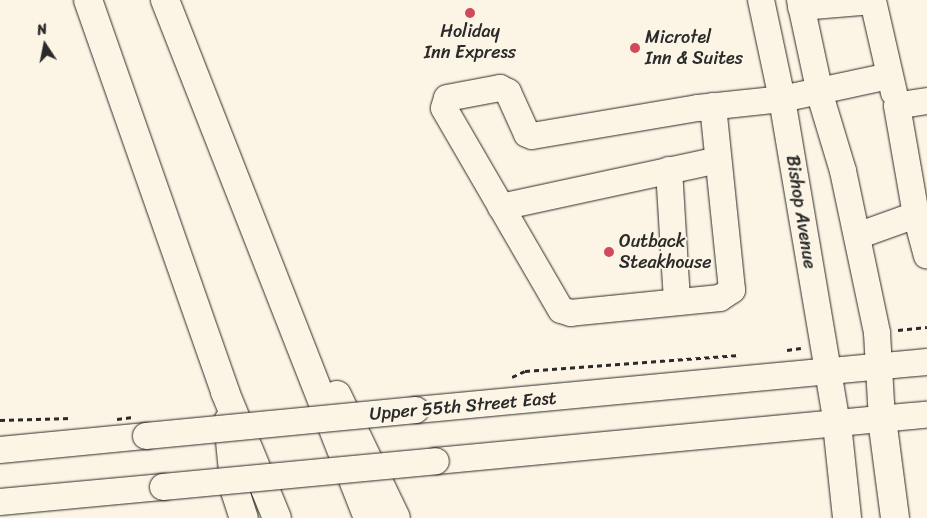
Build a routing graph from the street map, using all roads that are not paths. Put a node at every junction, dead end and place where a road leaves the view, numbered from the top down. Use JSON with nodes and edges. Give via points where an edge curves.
{"nodes":[{"id":1,"x":88,"y":0,"type":"edge"},
{"id":2,"x":165,"y":0,"type":"edge"},
{"id":3,"x":761,"y":0,"type":"edge"},
{"id":4,"x":875,"y":0,"type":"edge"},
{"id":5,"x":800,"y":3,"type":"edge"},
{"id":6,"x":889,"y":76,"type":"junction"},
{"id":7,"x":820,"y":90,"type":"junction"},
{"id":8,"x":782,"y":99,"type":"junction"},
{"id":9,"x":927,"y":101,"type":"edge"},
{"id":10,"x":713,"y":106,"type":"junction"},
{"id":11,"x":897,"y":106,"type":"junction"},
{"id":12,"x":916,"y":155,"type":"edge"},
{"id":13,"x":718,"y":160,"type":"junction"},
{"id":14,"x":669,"y":170,"type":"junction"},
{"id":15,"x":500,"y":208,"type":"junction"},
{"id":16,"x":916,"y":215,"type":"junction"},
{"id":17,"x":857,"y":236,"type":"junction"},
{"id":18,"x":927,"y":256,"type":"edge"},
{"id":19,"x":282,"y":299,"type":"junction"},
{"id":20,"x":677,"y":302,"type":"junction"},
{"id":21,"x":927,"y":362,"type":"edge"},
{"id":22,"x":880,"y":367,"type":"junction"},
{"id":23,"x":828,"y":373,"type":"junction"},
{"id":24,"x":225,"y":392,"type":"junction"},
{"id":25,"x":927,"y":414,"type":"edge"},
{"id":26,"x":882,"y":419,"type":"junction"},
{"id":27,"x":836,"y":424,"type":"junction"},
{"id":28,"x":0,"y":450,"type":"edge"},
{"id":29,"x":0,"y":502,"type":"edge"},
{"id":30,"x":244,"y":518,"type":"edge"},
{"id":31,"x":277,"y":518,"type":"edge"},
{"id":32,"x":368,"y":518,"type":"edge"},
{"id":33,"x":396,"y":518,"type":"edge"},
{"id":34,"x":847,"y":518,"type":"edge"},
{"id":35,"x":894,"y":518,"type":"edge"}],
"edges":[{"from":1,"to":24,"type":"highway"},
{"from":2,"to":19,"type":"highway"},
{"from":3,"to":8,"type":"street","name":"Bishop Avenue"},
{"from":4,"to":5,"type":"street"},
{"from":4,"to":6,"type":"street"},
{"from":5,"to":7,"type":"street"},
{"from":6,"to":7,"type":"street"},
{"from":6,"to":11,"type":"street"},
{"from":7,"to":8,"type":"street"},
{"from":7,"to":17,"type":"street"},
{"from":8,"to":10,"type":"street"},
{"from":8,"to":23,"type":"street","name":"Bishop Avenue"},
{"from":9,"to":11,"type":"street"},
{"from":10,"to":13,"type":"street"},
{"from":10,"to":15,"type":"street","via":[[532,136],[527,134],[508,92],[500,88],[447,98],[444,108]]},
{"from":11,"to":12,"type":"street"},
{"from":12,"to":16,"type":"street"},
{"from":13,"to":14,"type":"street"},
{"from":13,"to":20,"type":"street","via":[[732,290],[720,298]]},
{"from":14,"to":15,"type":"street"},
{"from":14,"to":20,"type":"street"},
{"from":15,"to":20,"type":"street","via":[[561,310],[571,313]]},
{"from":16,"to":17,"type":"street"},
{"from":16,"to":18,"type":"street"},
{"from":17,"to":22,"type":"street","via":[[877,333]]},
{"from":19,"to":32,"type":"highway"},
{"from":19,"to":33,"type":"highway","via":[[347,412]]},
{"from":21,"to":22,"type":"street","name":"Upper 55th Street East"},
{"from":22,"to":23,"type":"street","name":"Upper 55th Street East"},
{"from":22,"to":26,"type":"street"},
{"from":23,"to":27,"type":"street","name":"Bishop Avenue"},
{"from":23,"to":28,"type":"street","name":"Upper 55th Street East","bridge":true},
{"from":24,"to":30,"type":"highway","via":[[235,491]]},
{"from":24,"to":31,"type":"highway"},
{"from":25,"to":26,"type":"street"},
{"from":26,"to":27,"type":"street"},
{"from":26,"to":35,"type":"highway"},
{"from":27,"to":29,"type":"street","bridge":true},
{"from":27,"to":34,"type":"highway"}]}
